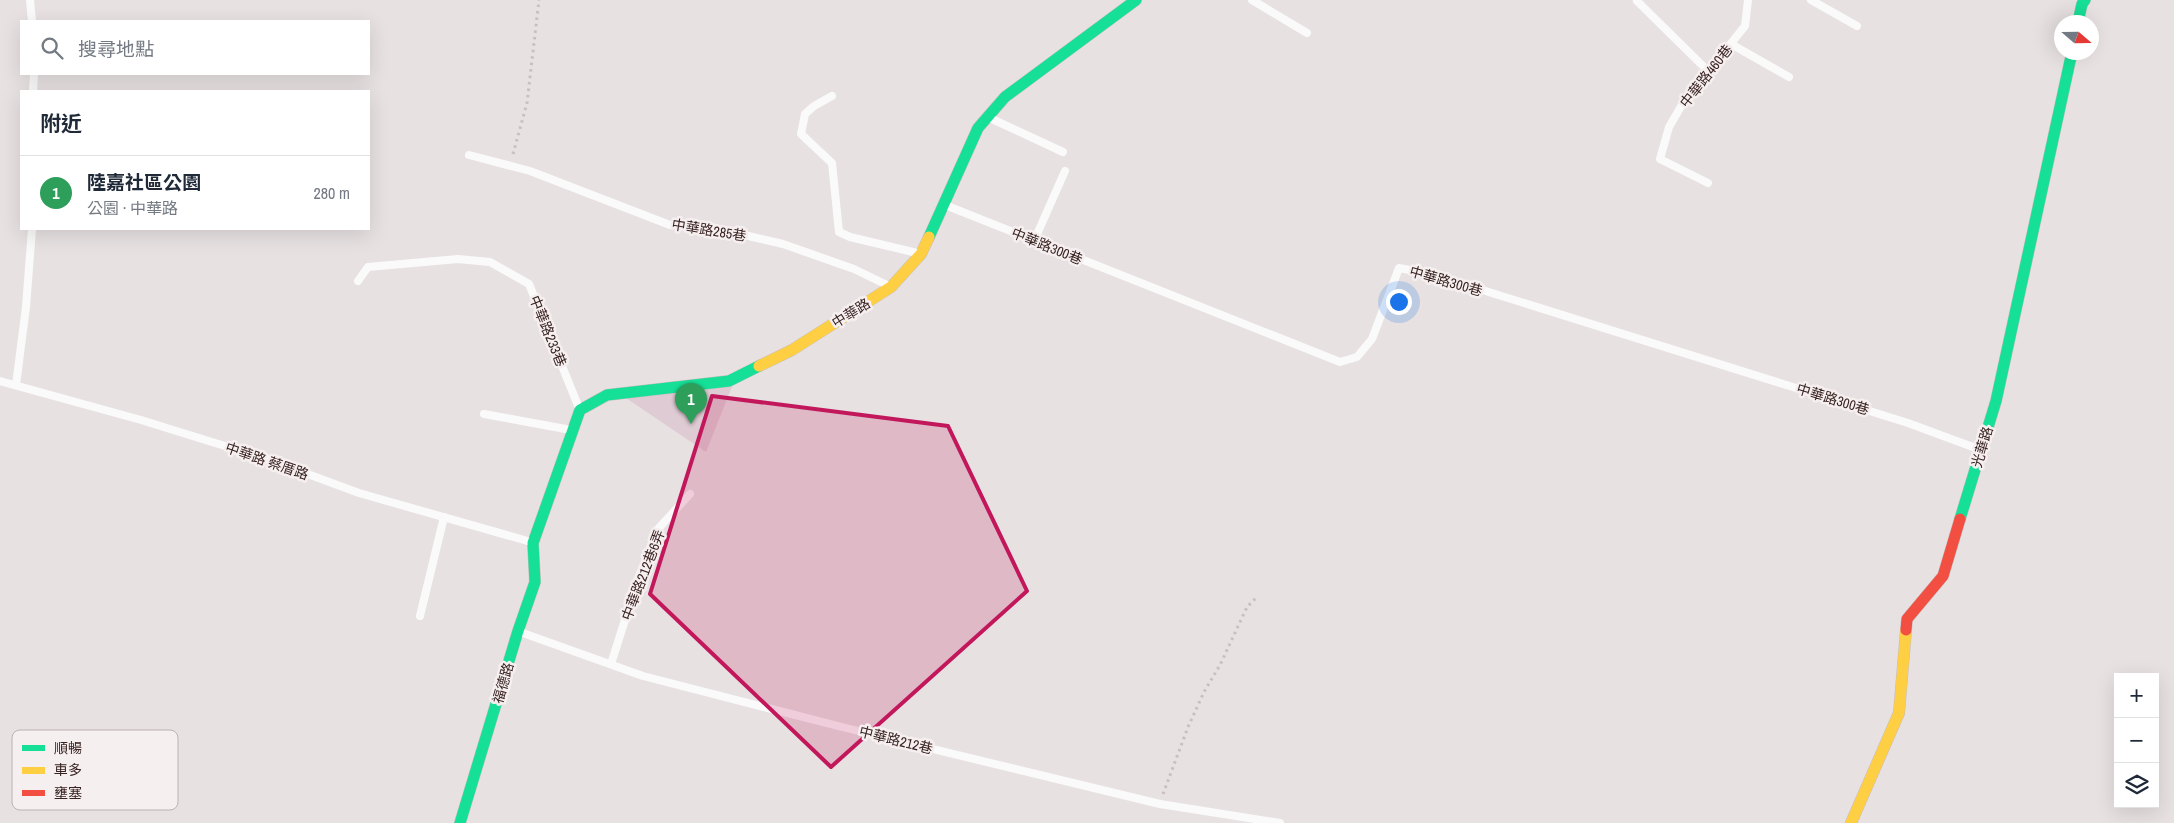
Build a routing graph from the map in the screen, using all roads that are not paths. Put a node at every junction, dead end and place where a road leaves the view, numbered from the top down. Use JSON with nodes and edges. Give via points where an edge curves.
{"nodes":[{"id":1,"x":30,"y":0,"type":"edge"},
{"id":2,"x":1136,"y":0,"type":"edge"},
{"id":3,"x":1252,"y":0,"type":"edge"},
{"id":4,"x":1748,"y":0,"type":"edge"},
{"id":5,"x":1812,"y":0,"type":"edge"},
{"id":6,"x":2085,"y":0,"type":"edge"},
{"id":7,"x":1637,"y":1,"type":"edge"},
{"id":8,"x":2080,"y":15,"type":"edge"},
{"id":9,"x":32,"y":20,"type":"edge"},
{"id":10,"x":1858,"y":26,"type":"dead end"},
{"id":11,"x":1307,"y":33,"type":"dead end"},
{"id":12,"x":1731,"y":44,"type":"junction"},
{"id":13,"x":2070,"y":60,"type":"edge"},
{"id":14,"x":1708,"y":72,"type":"junction"},
{"id":15,"x":34,"y":75,"type":"edge"},
{"id":16,"x":1789,"y":76,"type":"dead end"},
{"id":17,"x":34,"y":90,"type":"edge"},
{"id":18,"x":832,"y":96,"type":"dead end"},
{"id":19,"x":988,"y":117,"type":"junction"},
{"id":20,"x":1063,"y":152,"type":"dead end"},
{"id":21,"x":469,"y":156,"type":"dead end"},
{"id":22,"x":1065,"y":171,"type":"dead end"},
{"id":23,"x":1708,"y":183,"type":"dead end"},
{"id":24,"x":943,"y":204,"type":"junction"},
{"id":25,"x":32,"y":230,"type":"edge"},
{"id":26,"x":1034,"y":240,"type":"junction"},
{"id":27,"x":921,"y":254,"type":"junction"},
{"id":28,"x":358,"y":281,"type":"dead end"},
{"id":29,"x":891,"y":287,"type":"junction"},
{"id":30,"x":0,"y":381,"type":"edge"},
{"id":31,"x":16,"y":385,"type":"junction"},
{"id":32,"x":580,"y":410,"type":"junction"},
{"id":33,"x":484,"y":414,"type":"dead end"},
{"id":34,"x":573,"y":430,"type":"junction"},
{"id":35,"x":1981,"y":450,"type":"junction"},
{"id":36,"x":690,"y":494,"type":"dead end"},
{"id":37,"x":444,"y":517,"type":"junction"},
{"id":38,"x":533,"y":543,"type":"junction"},
{"id":39,"x":420,"y":616,"type":"dead end"},
{"id":40,"x":518,"y":631,"type":"junction"},
{"id":41,"x":611,"y":664,"type":"junction"},
{"id":42,"x":460,"y":823,"type":"edge"},
{"id":43,"x":1280,"y":823,"type":"edge"},
{"id":44,"x":1851,"y":823,"type":"edge"}],
"edges":[{"from":1,"to":9,"type":"lane"},
{"from":2,"to":19,"type":"street","name":"中華路","via":[[1005,97]]},
{"from":3,"to":11,"type":"lane"},
{"from":4,"to":12,"type":"lane","name":"中華路460巷","via":[[1745,26]]},
{"from":5,"to":10,"type":"lane"},
{"from":6,"to":8,"type":"street"},
{"from":7,"to":14,"type":"lane"},
{"from":12,"to":14,"type":"lane","name":"中華路460巷"},
{"from":12,"to":16,"type":"lane"},
{"from":13,"to":35,"type":"street","name":"光華路","via":[[1996,401]]},
{"from":14,"to":23,"type":"lane","name":"中華路460巷","via":[[1669,127],[1660,159]]},
{"from":15,"to":17,"type":"lane"},
{"from":18,"to":27,"type":"lane","via":[[805,114],[801,134],[832,163],[840,232]]},
{"from":19,"to":20,"type":"lane"},
{"from":19,"to":24,"type":"street","name":"中華路","via":[[978,128]]},
{"from":21,"to":29,"type":"lane","name":"中華路285巷","via":[[530,171],[670,225],[718,229],[783,244],[854,269]]},
{"from":22,"to":26,"type":"lane"},
{"from":24,"to":26,"type":"lane","name":"中華路300巷"},
{"from":24,"to":27,"type":"street","name":"中華路"},
{"from":25,"to":31,"type":"lane"},
{"from":26,"to":35,"type":"lane","name":"中華路300巷","via":[[1340,362],[1357,357],[1372,339],[1398,268],[1431,274],[1908,423]]},
{"from":27,"to":29,"type":"street","name":"中華路"},
{"from":28,"to":32,"type":"lane","name":"中華路233巷","via":[[368,267],[458,258],[490,262],[529,284]]},
{"from":29,"to":32,"type":"street","name":"中華路","via":[[792,350],[729,381],[607,395]]},
{"from":30,"to":31,"type":"lane","name":"中華路 蔡厝路"},
{"from":31,"to":37,"type":"lane","name":"中華路 蔡厝路","via":[[142,420],[360,493]]},
{"from":32,"to":34,"type":"street"},
{"from":33,"to":34,"type":"lane"},
{"from":34,"to":38,"type":"street"},
{"from":35,"to":44,"type":"street","name":"光華路","via":[[1943,576],[1907,619],[1899,713]]},
{"from":36,"to":41,"type":"lane","name":"中華路212巷6弄","via":[[657,530]]},
{"from":37,"to":38,"type":"lane","name":"中華路 蔡厝路"},
{"from":37,"to":39,"type":"lane"},
{"from":38,"to":40,"type":"street","name":"福德路","via":[[535,582]]},
{"from":40,"to":41,"type":"lane","name":"中華路212巷"},
{"from":40,"to":42,"type":"street","name":"福德路"},
{"from":41,"to":43,"type":"lane","name":"中華路212巷","via":[[644,676],[842,727],[1160,804]]}]}
